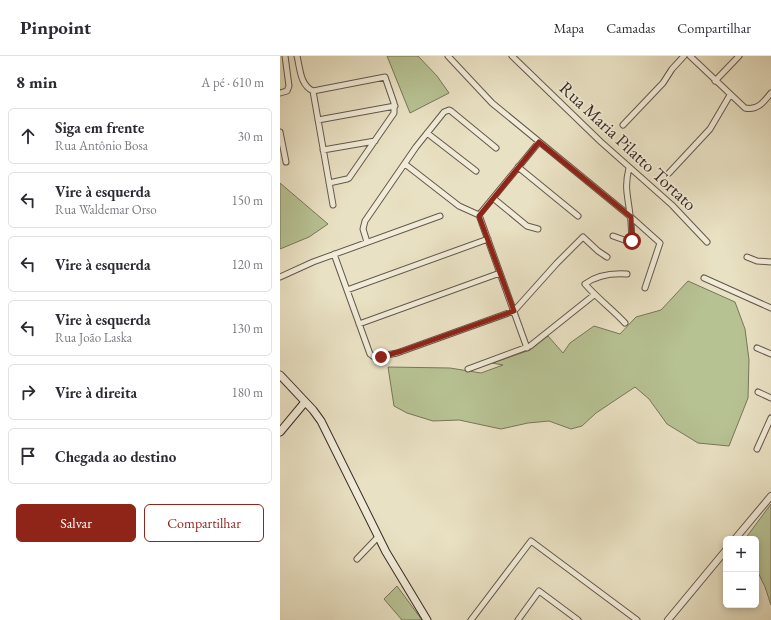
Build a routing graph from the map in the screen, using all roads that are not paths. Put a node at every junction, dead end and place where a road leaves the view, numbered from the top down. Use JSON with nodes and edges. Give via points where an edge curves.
{"nodes":[{"id":1,"x":285,"y":56,"type":"edge"},
{"id":2,"x":297,"y":56,"type":"edge"},
{"id":3,"x":448,"y":56,"type":"edge"},
{"id":4,"x":512,"y":56,"type":"edge"},
{"id":5,"x":684,"y":56,"type":"edge"},
{"id":6,"x":739,"y":56,"type":"edge"},
{"id":7,"x":692,"y":57,"type":"edge"},
{"id":8,"x":715,"y":81,"type":"junction"},
{"id":9,"x":313,"y":91,"type":"junction"},
{"id":10,"x":280,"y":93,"type":"edge"},
{"id":11,"x":771,"y":93,"type":"edge"},
{"id":12,"x":730,"y":95,"type":"junction"},
{"id":13,"x":395,"y":106,"type":"junction"},
{"id":14,"x":318,"y":120,"type":"junction"},
{"id":15,"x":623,"y":125,"type":"dead end"},
{"id":16,"x":280,"y":132,"type":"edge"},
{"id":17,"x":427,"y":132,"type":"junction"},
{"id":18,"x":375,"y":141,"type":"junction"},
{"id":19,"x":539,"y":142,"type":"junction"},
{"id":20,"x":496,"y":148,"type":"dead end"},
{"id":21,"x":323,"y":150,"type":"junction"},
{"id":22,"x":286,"y":162,"type":"dead end"},
{"id":23,"x":404,"y":164,"type":"junction"},
{"id":24,"x":518,"y":167,"type":"junction"},
{"id":25,"x":629,"y":168,"type":"junction"},
{"id":26,"x":476,"y":171,"type":"dead end"},
{"id":27,"x":669,"y":173,"type":"dead end"},
{"id":28,"x":329,"y":183,"type":"junction"},
{"id":29,"x":493,"y":198,"type":"junction"},
{"id":30,"x":333,"y":205,"type":"dead end"},
{"id":31,"x":440,"y":216,"type":"dead end"},
{"id":32,"x":479,"y":216,"type":"junction"},
{"id":33,"x":578,"y":216,"type":"dead end"},
{"id":34,"x":631,"y":217,"type":"junction"},
{"id":35,"x":538,"y":229,"type":"dead end"},
{"id":36,"x":613,"y":236,"type":"dead end"},
{"id":37,"x":488,"y":239,"type":"junction"},
{"id":38,"x":367,"y":242,"type":"junction"},
{"id":39,"x":707,"y":242,"type":"dead end"},
{"id":40,"x":334,"y":254,"type":"junction"},
{"id":41,"x":607,"y":257,"type":"dead end"},
{"id":42,"x":747,"y":257,"type":"dead end"},
{"id":43,"x":771,"y":262,"type":"edge"},
{"id":44,"x":500,"y":273,"type":"junction"},
{"id":45,"x":627,"y":274,"type":"dead end"},
{"id":46,"x":280,"y":278,"type":"edge"},
{"id":47,"x":704,"y":278,"type":"dead end"},
{"id":48,"x":645,"y":288,"type":"dead end"},
{"id":49,"x":347,"y":290,"type":"junction"},
{"id":50,"x":594,"y":294,"type":"junction"},
{"id":51,"x":771,"y":308,"type":"edge"},
{"id":52,"x":514,"y":311,"type":"junction"},
{"id":53,"x":625,"y":323,"type":"dead end"},
{"id":54,"x":359,"y":324,"type":"junction"},
{"id":55,"x":527,"y":348,"type":"junction"},
{"id":56,"x":757,"y":348,"type":"dead end"},
{"id":57,"x":771,"y":354,"type":"edge"},
{"id":58,"x":468,"y":369,"type":"dead end"},
{"id":59,"x":280,"y":375,"type":"edge"},
{"id":60,"x":758,"y":392,"type":"dead end"},
{"id":61,"x":771,"y":398,"type":"edge"},
{"id":62,"x":306,"y":402,"type":"junction"},
{"id":63,"x":771,"y":418,"type":"edge"},
{"id":64,"x":280,"y":432,"type":"edge"},
{"id":65,"x":757,"y":449,"type":"dead end"},
{"id":66,"x":771,"y":496,"type":"edge"},
{"id":67,"x":738,"y":536,"type":"edge"},
{"id":68,"x":378,"y":537,"type":"junction"},
{"id":69,"x":723,"y":554,"type":"edge"},
{"id":70,"x":357,"y":559,"type":"dead end"},
{"id":71,"x":520,"y":619,"type":"edge"},
{"id":72,"x":427,"y":620,"type":"edge"},
{"id":73,"x":471,"y":620,"type":"edge"},
{"id":74,"x":578,"y":620,"type":"edge"},
{"id":75,"x":637,"y":620,"type":"edge"},
{"id":76,"x":668,"y":620,"type":"edge"}],
"edges":[{"from":1,"to":10,"type":"street","via":[[289,86],[287,91]]},
{"from":2,"to":9,"type":"street","via":[[303,81]]},
{"from":3,"to":19,"type":"street","via":[[492,103]]},
{"from":4,"to":25,"type":"street","name":"Rua Maria Pilatto Tortato"},
{"from":5,"to":15,"type":"street","via":[[672,69],[664,84]]},
{"from":6,"to":8,"type":"street"},
{"from":7,"to":8,"type":"street"},
{"from":8,"to":12,"type":"street"},
{"from":9,"to":13,"type":"street","via":[[385,78]]},
{"from":9,"to":14,"type":"street"},
{"from":11,"to":12,"type":"street","via":[[762,104],[749,109]]},
{"from":12,"to":27,"type":"street","via":[[710,129]]},
{"from":13,"to":14,"type":"street"},
{"from":13,"to":18,"type":"street","via":[[394,113]]},
{"from":14,"to":21,"type":"street"},
{"from":16,"to":22,"type":"street"},
{"from":17,"to":20,"type":"street","via":[[444,112],[449,110]]},
{"from":17,"to":23,"type":"street"},
{"from":17,"to":26,"type":"street"},
{"from":18,"to":21,"type":"street"},
{"from":18,"to":28,"type":"street","via":[[350,178]]},
{"from":19,"to":24,"type":"street"},
{"from":19,"to":34,"type":"street"},
{"from":21,"to":28,"type":"street"},
{"from":23,"to":32,"type":"street","via":[[459,206]]},
{"from":23,"to":38,"type":"street","via":[[365,221],[363,229]]},
{"from":24,"to":29,"type":"street"},
{"from":24,"to":33,"type":"street"},
{"from":25,"to":34,"type":"street","via":[[626,192]]},
{"from":25,"to":39,"type":"street","name":"Rua Maria Pilatto Tortato","via":[[672,205]]},
{"from":28,"to":30,"type":"street"},
{"from":29,"to":32,"type":"street"},
{"from":29,"to":35,"type":"street","via":[[527,226]]},
{"from":31,"to":38,"type":"street"},
{"from":32,"to":37,"type":"street"},
{"from":34,"to":36,"type":"street","via":[[631,242]]},
{"from":34,"to":48,"type":"street","via":[[660,243]]},
{"from":37,"to":44,"type":"street"},
{"from":37,"to":49,"type":"street"},
{"from":38,"to":40,"type":"street"},
{"from":40,"to":46,"type":"street"},
{"from":40,"to":49,"type":"street"},
{"from":41,"to":52,"type":"street","via":[[583,237]]},
{"from":42,"to":43,"type":"street","via":[[757,262]]},
{"from":44,"to":52,"type":"street"},
{"from":44,"to":54,"type":"street"},
{"from":45,"to":50,"type":"street","via":[[604,275],[588,281],[585,284]]},
{"from":47,"to":51,"type":"street"},
{"from":49,"to":54,"type":"street"},
{"from":50,"to":53,"type":"street"},
{"from":50,"to":55,"type":"street"},
{"from":52,"to":54,"type":"street","via":[[381,357],[370,354]]},
{"from":52,"to":55,"type":"street"},
{"from":55,"to":58,"type":"street"},
{"from":56,"to":57,"type":"street"},
{"from":59,"to":62,"type":"main road"},
{"from":60,"to":61,"type":"street"},
{"from":62,"to":64,"type":"main road"},
{"from":62,"to":68,"type":"main road","via":[[324,426]]},
{"from":63,"to":65,"type":"street"},
{"from":66,"to":67,"type":"street"},
{"from":68,"to":70,"type":"street"},
{"from":68,"to":72,"type":"main road"},
{"from":69,"to":76,"type":"street"},
{"from":71,"to":74,"type":"street","via":[[539,591]]},
{"from":73,"to":75,"type":"street","via":[[531,541]]}]}
